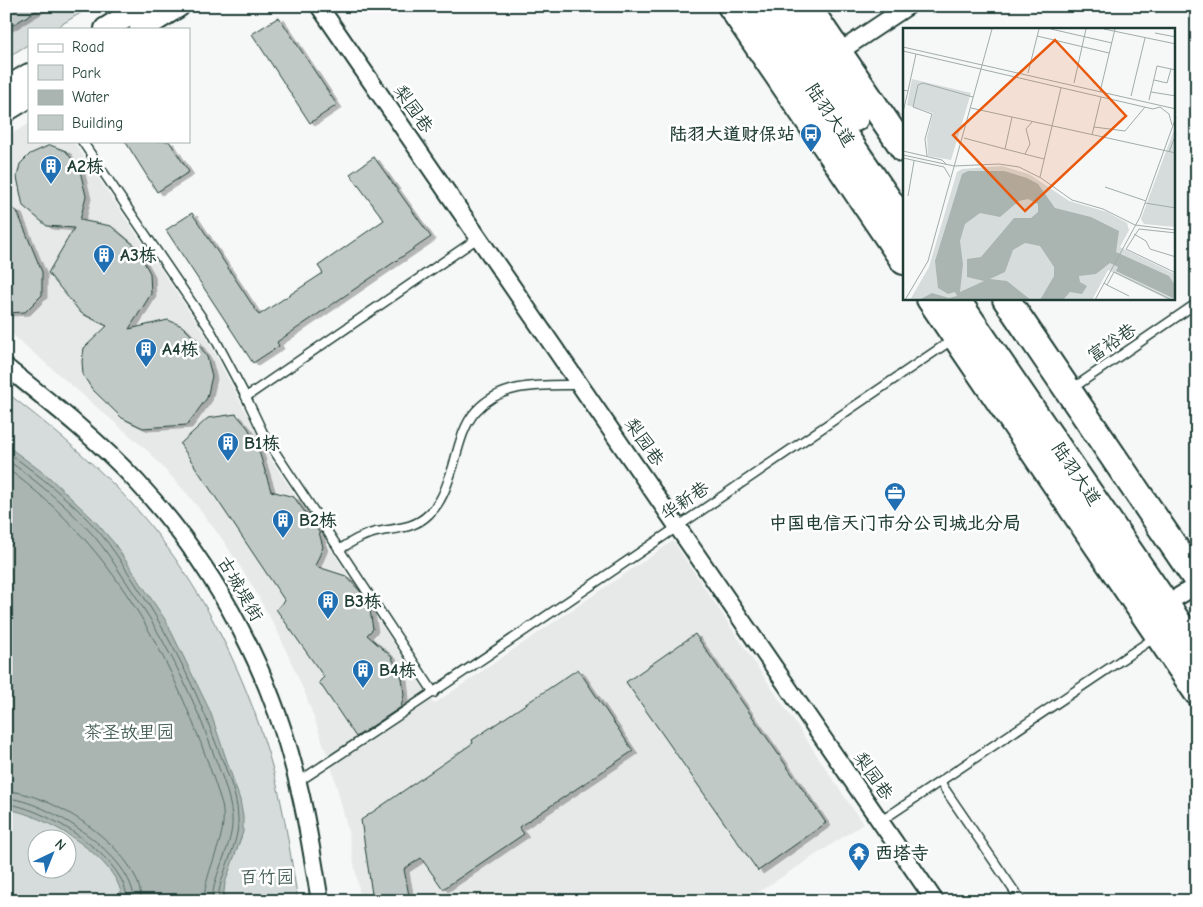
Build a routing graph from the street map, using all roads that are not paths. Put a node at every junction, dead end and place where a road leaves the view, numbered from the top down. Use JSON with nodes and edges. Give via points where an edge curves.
{"nodes":[{"id":1,"x":143,"y":6,"type":"edge"},
{"id":2,"x":178,"y":6,"type":"edge"},
{"id":3,"x":318,"y":6,"type":"edge"},
{"id":4,"x":731,"y":6,"type":"edge"},
{"id":5,"x":756,"y":6,"type":"edge"},
{"id":6,"x":778,"y":6,"type":"edge"},
{"id":7,"x":808,"y":6,"type":"edge"},
{"id":8,"x":908,"y":6,"type":"edge"},
{"id":9,"x":108,"y":28,"type":"edge"},
{"id":10,"x":143,"y":28,"type":"edge"},
{"id":11,"x":839,"y":52,"type":"junction"},
{"id":12,"x":28,"y":76,"type":"edge"},
{"id":13,"x":6,"y":89,"type":"edge"},
{"id":14,"x":28,"y":97,"type":"edge"},
{"id":15,"x":6,"y":110,"type":"edge"},
{"id":16,"x":83,"y":142,"type":"edge"},
{"id":17,"x":903,"y":148,"type":"edge"},
{"id":18,"x":903,"y":190,"type":"edge"},
{"id":19,"x":903,"y":222,"type":"edge"},
{"id":20,"x":478,"y":238,"type":"junction"},
{"id":21,"x":903,"y":260,"type":"edge"},
{"id":22,"x":931,"y":300,"type":"edge"},
{"id":23,"x":957,"y":300,"type":"edge"},
{"id":24,"x":978,"y":300,"type":"edge"},
{"id":25,"x":1007,"y":300,"type":"edge"},
{"id":26,"x":1197,"y":303,"type":"edge"},
{"id":27,"x":956,"y":338,"type":"junction"},
{"id":28,"x":6,"y":367,"type":"edge"},
{"id":29,"x":580,"y":385,"type":"junction"},
{"id":30,"x":1068,"y":391,"type":"junction"},
{"id":31,"x":246,"y":397,"type":"junction"},
{"id":32,"x":677,"y":525,"type":"junction"},
{"id":33,"x":339,"y":550,"type":"junction"},
{"id":34,"x":1191,"y":587,"type":"edge"},
{"id":35,"x":1197,"y":622,"type":"edge"},
{"id":36,"x":1158,"y":635,"type":"junction"},
{"id":37,"x":1197,"y":650,"type":"edge"},
{"id":38,"x":1197,"y":692,"type":"edge"},
{"id":39,"x":434,"y":693,"type":"junction"},
{"id":40,"x":298,"y":782,"type":"junction"},
{"id":41,"x":940,"y":782,"type":"junction"},
{"id":42,"x":881,"y":822,"type":"junction"},
{"id":43,"x":320,"y":901,"type":"edge"},
{"id":44,"x":935,"y":901,"type":"edge"},
{"id":45,"x":1020,"y":901,"type":"edge"}],
"edges":[{"from":1,"to":9,"type":"main road"},
{"from":2,"to":10,"type":"main road"},
{"from":3,"to":20,"type":"street","name":"梨园巷"},
{"from":4,"to":21,"type":"main road"},
{"from":5,"to":19,"type":"main road","name":"陆羽大道"},
{"from":6,"to":18,"type":"main road","name":"陆羽大道"},
{"from":7,"to":11,"type":"main road"},
{"from":8,"to":11,"type":"street"},
{"from":11,"to":17,"type":"main road"},
{"from":12,"to":13,"type":"main road"},
{"from":14,"to":15,"type":"main road"},
{"from":16,"to":31,"type":"lane","via":[[210,330]]},
{"from":20,"to":29,"type":"street","name":"梨园巷"},
{"from":20,"to":31,"type":"lane"},
{"from":22,"to":27,"type":"main road"},
{"from":23,"to":37,"type":"main road","name":"陆羽大道"},
{"from":24,"to":34,"type":"main road","name":"陆羽大道"},
{"from":25,"to":30,"type":"main road"},
{"from":26,"to":30,"type":"lane","name":"富裕巷"},
{"from":27,"to":32,"type":"lane","name":"华新巷"},
{"from":27,"to":36,"type":"main road"},
{"from":28,"to":40,"type":"street","name":"古城堤街","via":[[63,413],[129,474],[157,504],[202,563],[226,601],[253,655],[278,717]]},
{"from":29,"to":32,"type":"street","name":"梨园巷"},
{"from":29,"to":33,"type":"lane","via":[[536,385],[493,397],[475,412],[466,426],[443,496],[430,514],[403,528],[359,538]]},
{"from":30,"to":34,"type":"main road"},
{"from":31,"to":33,"type":"lane","via":[[265,438]]},
{"from":32,"to":39,"type":"lane","name":"华新巷"},
{"from":32,"to":42,"type":"street","name":"梨园巷"},
{"from":33,"to":39,"type":"lane"},
{"from":34,"to":35,"type":"main road","name":"陆羽大道"},
{"from":36,"to":38,"type":"main road"},
{"from":36,"to":41,"type":"lane"},
{"from":39,"to":40,"type":"lane","name":"华新巷"},
{"from":40,"to":43,"type":"street","name":"古城堤街"},
{"from":41,"to":42,"type":"lane"},
{"from":41,"to":45,"type":"lane"},
{"from":42,"to":44,"type":"street","name":"梨园巷"}]}
